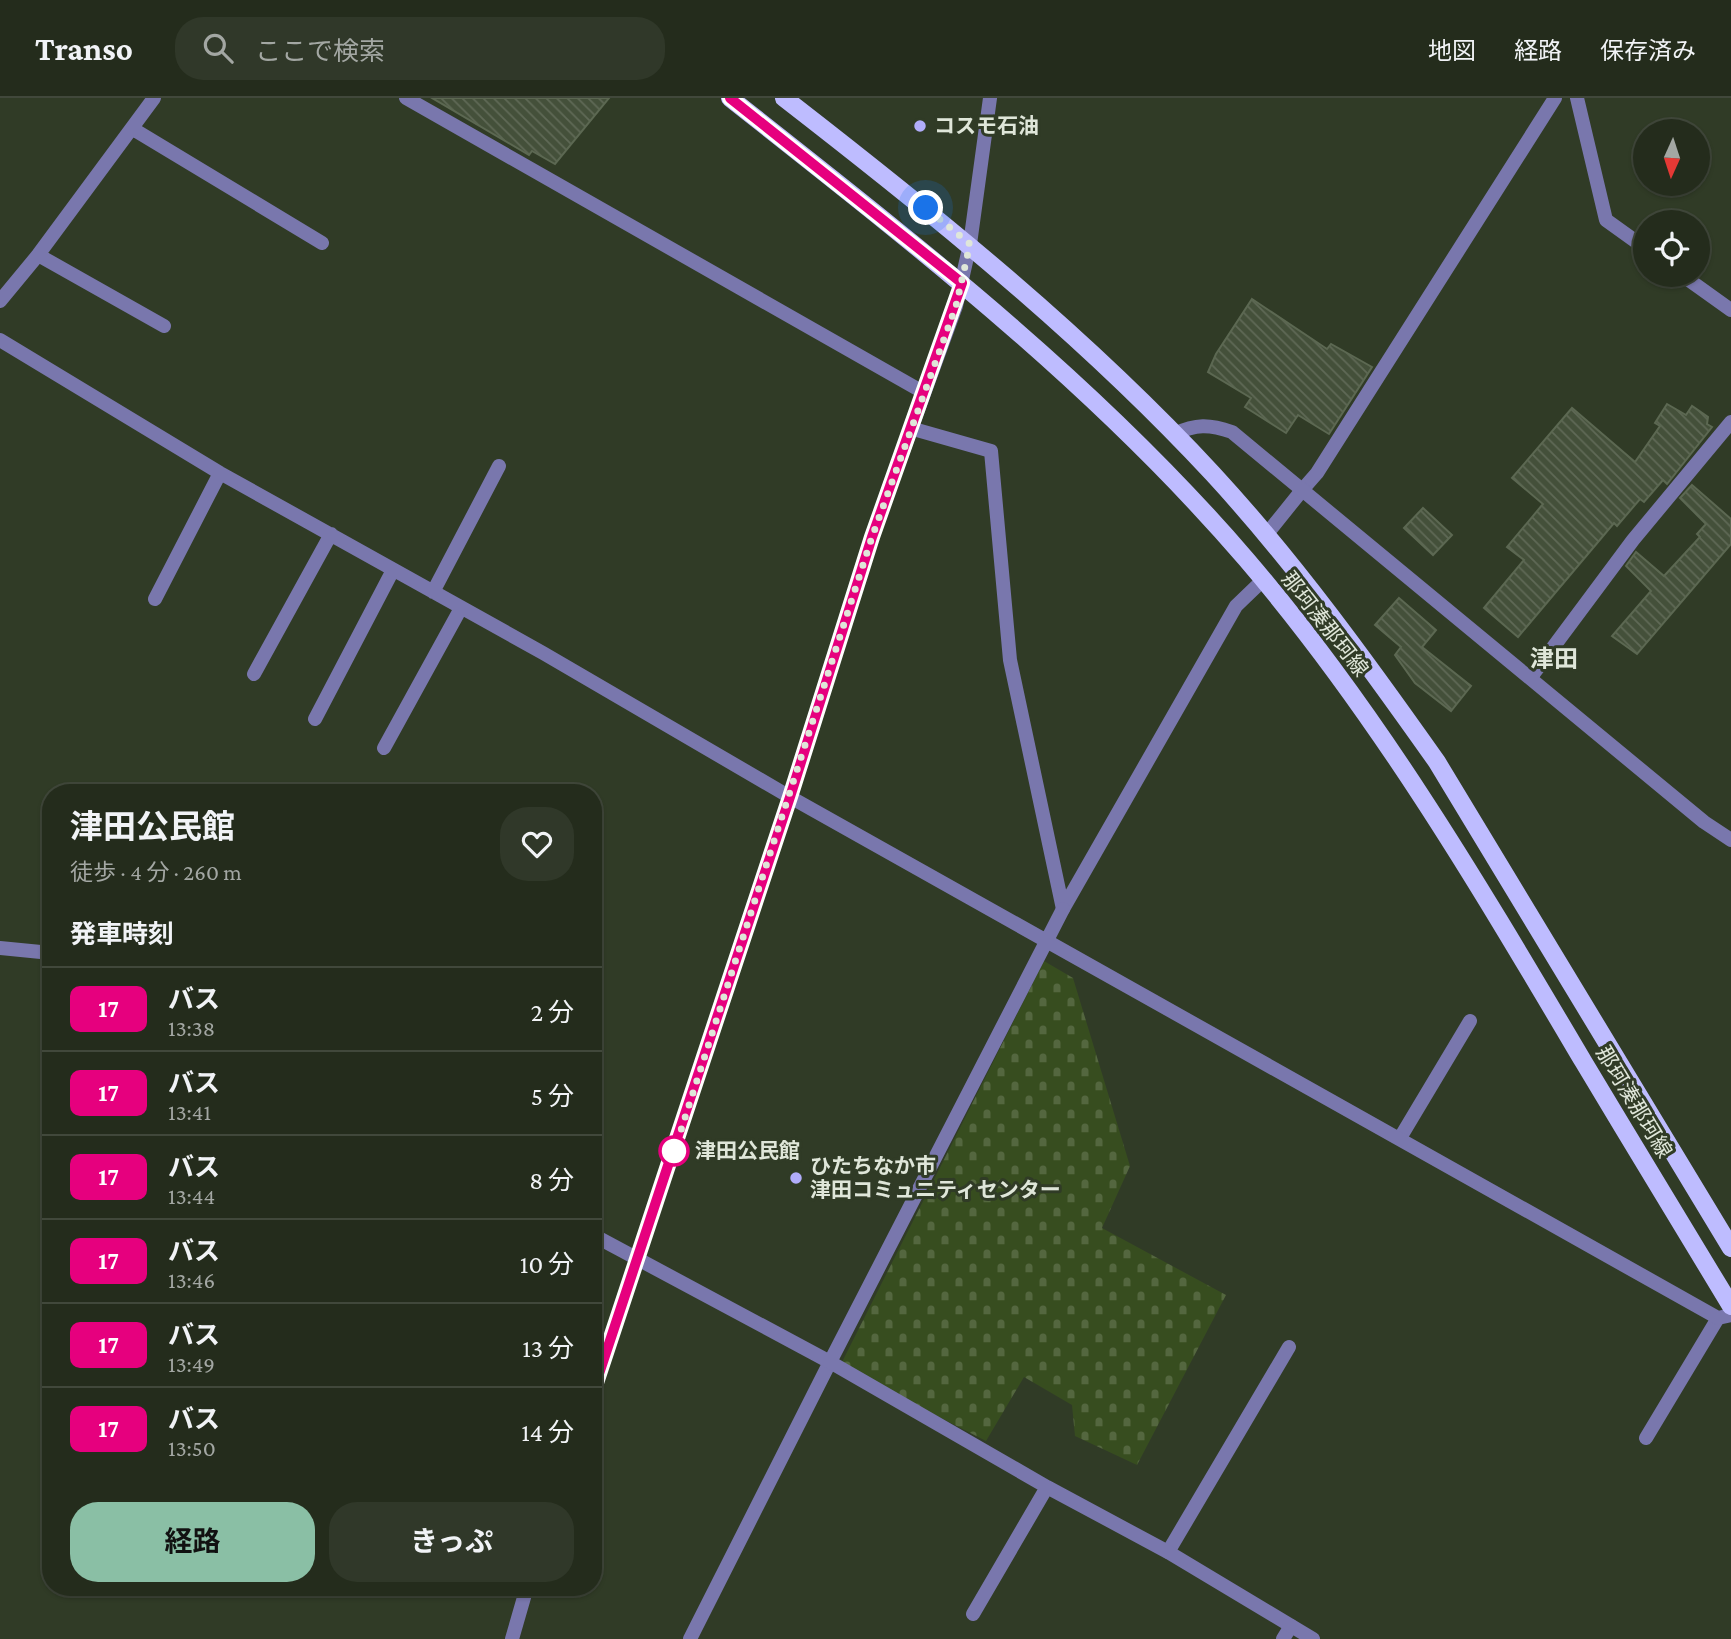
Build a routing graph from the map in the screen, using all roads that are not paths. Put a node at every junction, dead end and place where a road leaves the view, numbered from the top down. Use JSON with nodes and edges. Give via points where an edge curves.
{"nodes":[{"id":1,"x":154,"y":98,"type":"edge"},
{"id":2,"x":406,"y":98,"type":"edge"},
{"id":3,"x":730,"y":98,"type":"edge"},
{"id":4,"x":785,"y":98,"type":"edge"},
{"id":5,"x":992,"y":98,"type":"edge"},
{"id":6,"x":1555,"y":98,"type":"edge"},
{"id":7,"x":1577,"y":98,"type":"edge"},
{"id":8,"x":133,"y":130,"type":"junction"},
{"id":9,"x":1633,"y":239,"type":"edge"},
{"id":10,"x":322,"y":243,"type":"dead end"},
{"id":11,"x":970,"y":244,"type":"junction"},
{"id":12,"x":38,"y":255,"type":"junction"},
{"id":13,"x":962,"y":283,"type":"junction"},
{"id":14,"x":1699,"y":287,"type":"edge"},
{"id":15,"x":0,"y":301,"type":"edge"},
{"id":16,"x":1731,"y":310,"type":"edge"},
{"id":17,"x":164,"y":326,"type":"dead end"},
{"id":18,"x":0,"y":340,"type":"edge"},
{"id":19,"x":923,"y":392,"type":"junction"},
{"id":20,"x":1731,"y":422,"type":"edge"},
{"id":21,"x":910,"y":428,"type":"junction"},
{"id":22,"x":1174,"y":434,"type":"junction"},
{"id":23,"x":499,"y":466,"type":"dead end"},
{"id":24,"x":220,"y":473,"type":"junction"},
{"id":25,"x":1303,"y":489,"type":"junction"},
{"id":26,"x":331,"y":534,"type":"junction"},
{"id":27,"x":1266,"y":535,"type":"junction"},
{"id":28,"x":393,"y":570,"type":"junction"},
{"id":29,"x":1262,"y":581,"type":"junction"},
{"id":30,"x":433,"y":592,"type":"junction"},
{"id":31,"x":155,"y":599,"type":"dead end"},
{"id":32,"x":461,"y":608,"type":"junction"},
{"id":33,"x":254,"y":674,"type":"dead end"},
{"id":34,"x":1531,"y":677,"type":"junction"},
{"id":35,"x":314,"y":719,"type":"dead end"},
{"id":36,"x":384,"y":748,"type":"dead end"},
{"id":37,"x":790,"y":797,"type":"junction"},
{"id":38,"x":1731,"y":839,"type":"edge"},
{"id":39,"x":1063,"y":909,"type":"junction"},
{"id":40,"x":1044,"y":941,"type":"junction"},
{"id":41,"x":0,"y":948,"type":"edge"},
{"id":42,"x":42,"y":952,"type":"edge"},
{"id":43,"x":1470,"y":1021,"type":"dead end"},
{"id":44,"x":1400,"y":1138,"type":"junction"},
{"id":45,"x":602,"y":1240,"type":"edge"},
{"id":46,"x":1731,"y":1248,"type":"edge"},
{"id":47,"x":638,"y":1261,"type":"junction"},
{"id":48,"x":1727,"y":1313,"type":"edge"},
{"id":49,"x":1289,"y":1347,"type":"dead end"},
{"id":50,"x":830,"y":1362,"type":"junction"},
{"id":51,"x":602,"y":1366,"type":"edge"},
{"id":52,"x":1646,"y":1438,"type":"dead end"},
{"id":53,"x":1047,"y":1487,"type":"junction"},
{"id":54,"x":1168,"y":1552,"type":"junction"},
{"id":55,"x":524,"y":1596,"type":"edge"},
{"id":56,"x":973,"y":1614,"type":"dead end"},
{"id":57,"x":1291,"y":1626,"type":"junction"},
{"id":58,"x":512,"y":1639,"type":"edge"},
{"id":59,"x":690,"y":1639,"type":"edge"},
{"id":60,"x":1283,"y":1639,"type":"edge"},
{"id":61,"x":1313,"y":1639,"type":"edge"}],
"edges":[{"from":1,"to":8,"type":"street"},
{"from":2,"to":19,"type":"street"},
{"from":3,"to":13,"type":"main road","name":"那珂湊那珂線"},
{"from":4,"to":11,"type":"main road","name":"那珂湊那珂線"},
{"from":5,"to":11,"type":"street"},
{"from":6,"to":25,"type":"street"},
{"from":7,"to":9,"type":"street","via":[[1606,220]]},
{"from":8,"to":10,"type":"street"},
{"from":8,"to":12,"type":"street"},
{"from":11,"to":13,"type":"street"},
{"from":11,"to":22,"type":"main road","name":"那珂湊那珂線","via":[[1093,353]]},
{"from":12,"to":15,"type":"street"},
{"from":12,"to":17,"type":"street"},
{"from":13,"to":19,"type":"street"},
{"from":13,"to":29,"type":"main road","name":"那珂湊那珂線","via":[[1150,457]]},
{"from":14,"to":16,"type":"street"},
{"from":18,"to":24,"type":"street"},
{"from":19,"to":21,"type":"street"},
{"from":20,"to":34,"type":"street","via":[[1633,540]]},
{"from":21,"to":37,"type":"street"},
{"from":21,"to":39,"type":"street","via":[[991,451],[1010,660]]},
{"from":22,"to":25,"type":"street","via":[[1194,425],[1232,432]]},
{"from":22,"to":27,"type":"main road","name":"那珂湊那珂線"},
{"from":23,"to":30,"type":"street"},
{"from":24,"to":26,"type":"street"},
{"from":24,"to":31,"type":"street"},
{"from":25,"to":27,"type":"street"},
{"from":25,"to":34,"type":"street"},
{"from":26,"to":28,"type":"street"},
{"from":26,"to":33,"type":"street"},
{"from":27,"to":46,"type":"main road","name":"那珂湊那珂線","via":[[1437,762]]},
{"from":28,"to":30,"type":"street"},
{"from":28,"to":35,"type":"street"},
{"from":29,"to":39,"type":"street","via":[[1236,606]]},
{"from":29,"to":48,"type":"main road","name":"那珂湊那珂線","via":[[1365,711],[1454,846]]},
{"from":30,"to":32,"type":"street"},
{"from":32,"to":36,"type":"street"},
{"from":32,"to":37,"type":"street"},
{"from":34,"to":38,"type":"street","via":[[1704,822]]},
{"from":37,"to":40,"type":"street"},
{"from":37,"to":47,"type":"street"},
{"from":39,"to":40,"type":"street"},
{"from":40,"to":44,"type":"street"},
{"from":40,"to":50,"type":"street"},
{"from":41,"to":42,"type":"street"},
{"from":43,"to":44,"type":"street"},
{"from":44,"to":48,"type":"street"},
{"from":45,"to":47,"type":"street"},
{"from":47,"to":50,"type":"street"},
{"from":47,"to":51,"type":"street"},
{"from":48,"to":52,"type":"street"},
{"from":49,"to":54,"type":"street"},
{"from":50,"to":53,"type":"street"},
{"from":50,"to":59,"type":"street"},
{"from":53,"to":54,"type":"street"},
{"from":53,"to":56,"type":"street"},
{"from":54,"to":57,"type":"street"},
{"from":55,"to":58,"type":"street"},
{"from":57,"to":60,"type":"street"},
{"from":57,"to":61,"type":"street"}]}
